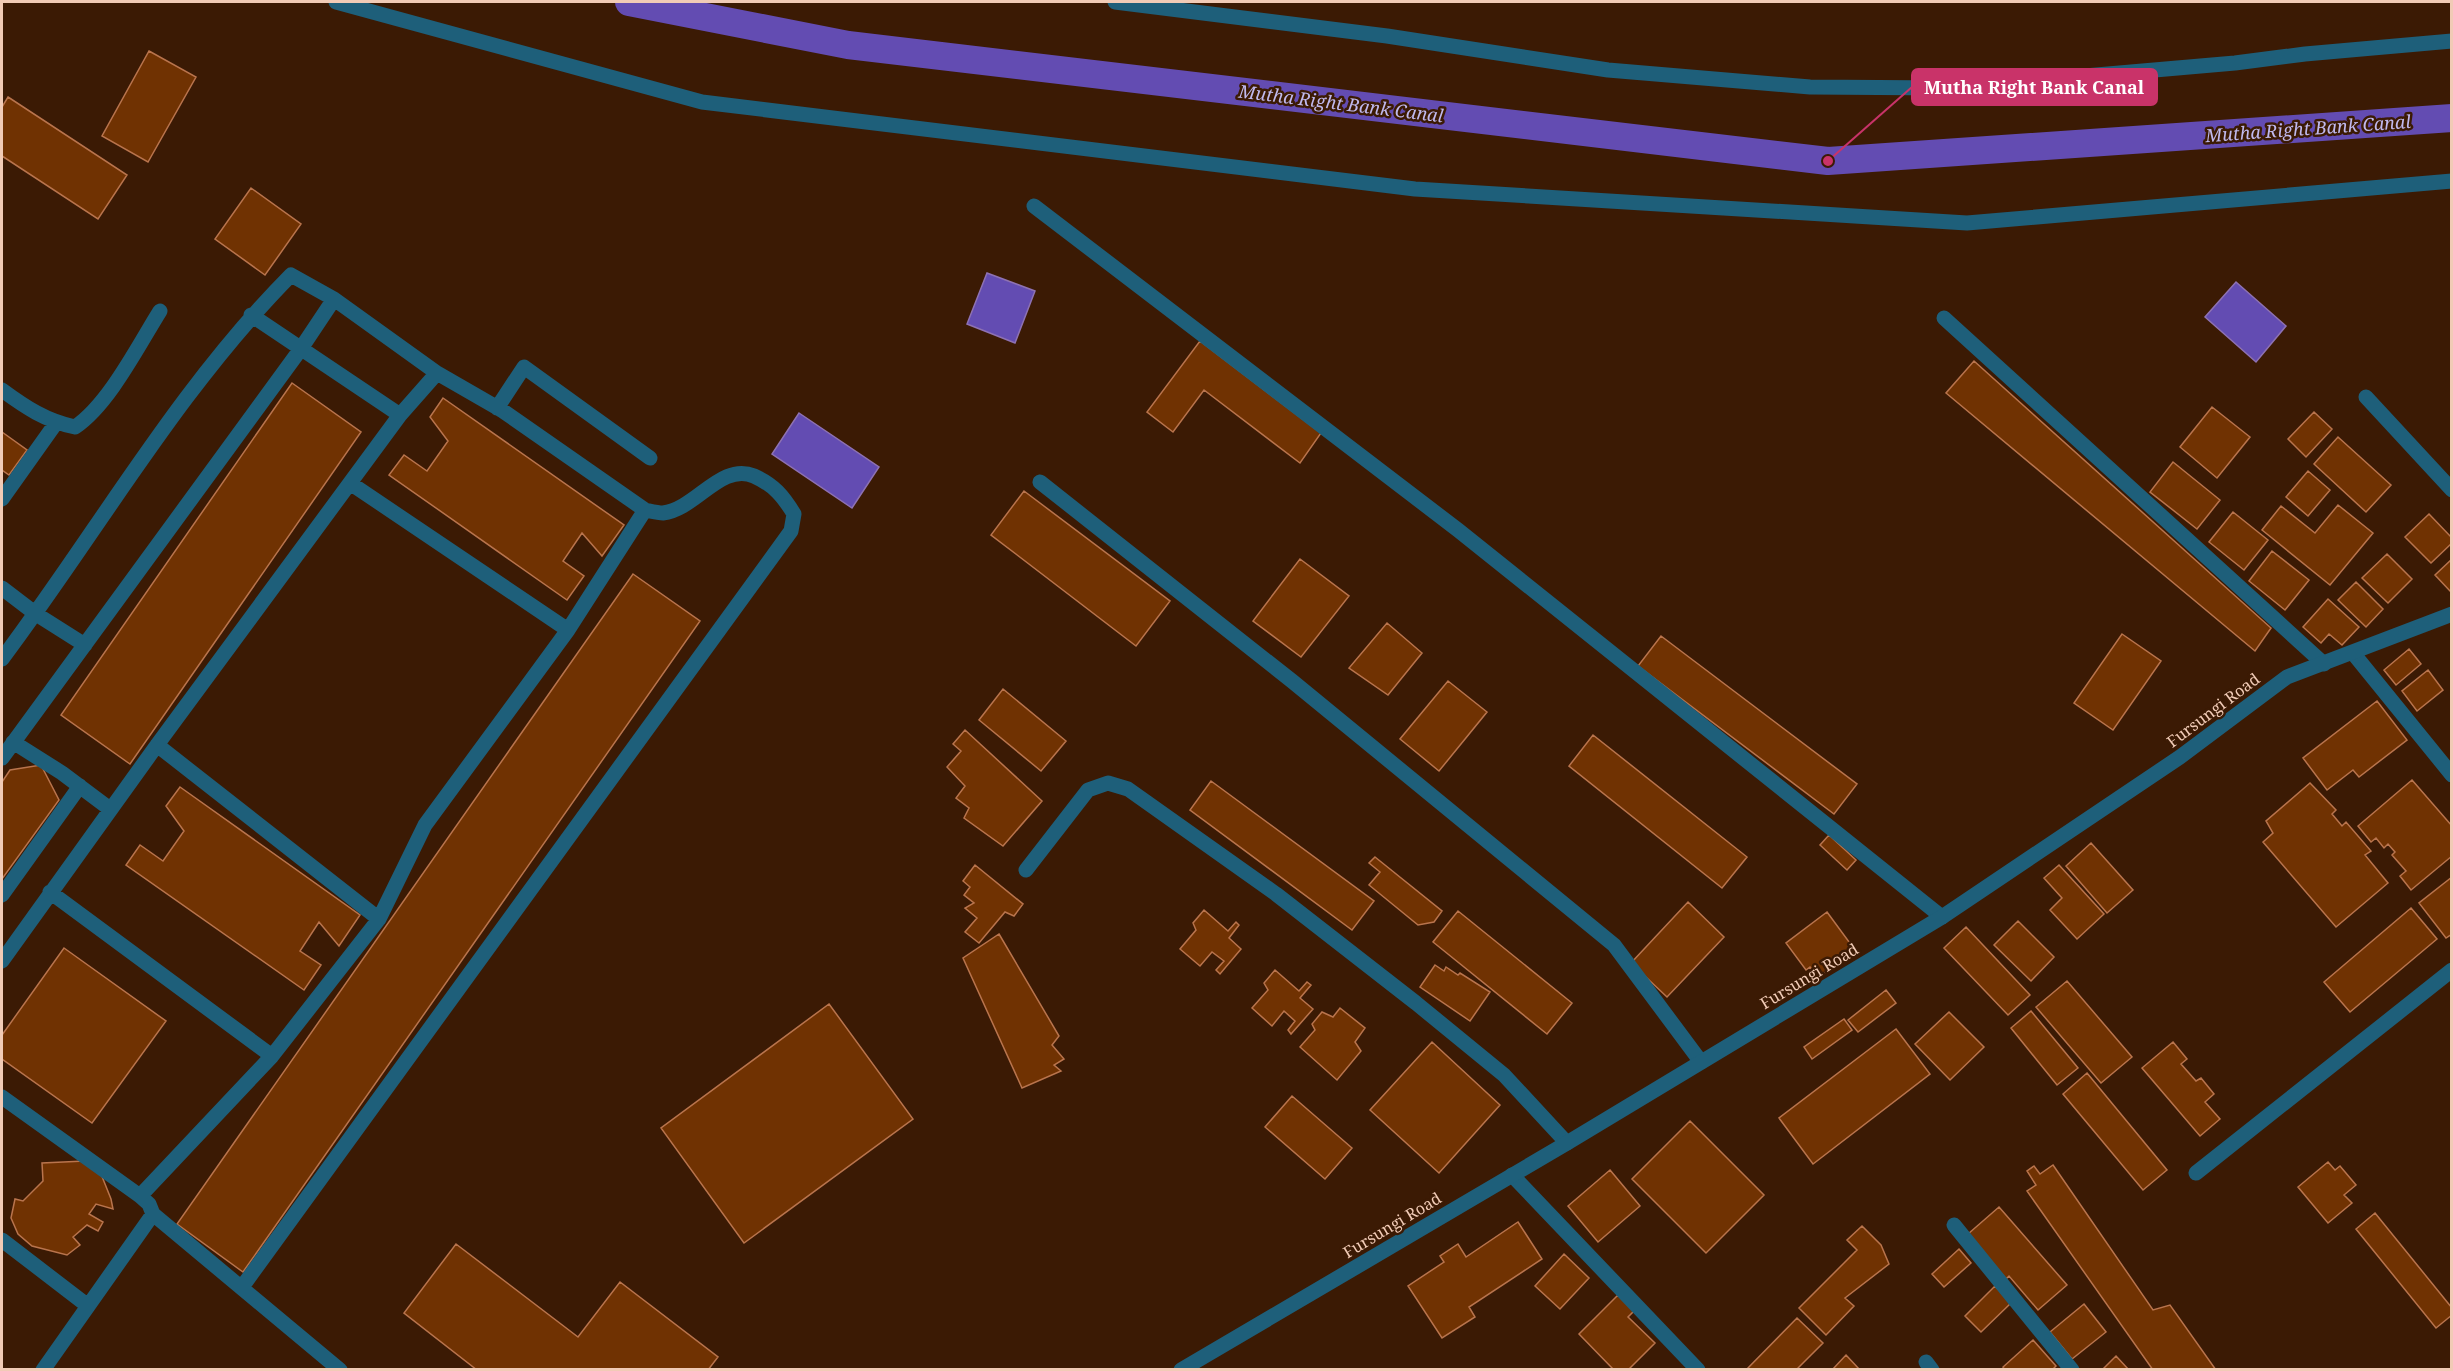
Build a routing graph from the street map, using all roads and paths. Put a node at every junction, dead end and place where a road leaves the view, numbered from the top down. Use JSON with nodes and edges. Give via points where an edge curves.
{"nodes":[{"id":1,"x":336,"y":2,"type":"edge"},
{"id":2,"x":1116,"y":2,"type":"edge"},
{"id":3,"x":2451,"y":41,"type":"edge"},
{"id":4,"x":2451,"y":181,"type":"edge"},
{"id":5,"x":1034,"y":206,"type":"dead end"},
{"id":6,"x":334,"y":299,"type":"junction"},
{"id":7,"x":160,"y":311,"type":"dead end"},
{"id":8,"x":251,"y":315,"type":"junction"},
{"id":9,"x":1944,"y":318,"type":"dead end"},
{"id":10,"x":300,"y":350,"type":"junction"},
{"id":11,"x":437,"y":373,"type":"junction"},
{"id":12,"x":2,"y":390,"type":"edge"},
{"id":13,"x":2366,"y":397,"type":"dead end"},
{"id":14,"x":497,"y":408,"type":"junction"},
{"id":15,"x":400,"y":415,"type":"junction"},
{"id":16,"x":56,"y":423,"type":"junction"},
{"id":17,"x":650,"y":459,"type":"dead end"},
{"id":18,"x":1040,"y":482,"type":"dead end"},
{"id":19,"x":350,"y":483,"type":"junction"},
{"id":20,"x":2451,"y":490,"type":"edge"},
{"id":21,"x":2,"y":499,"type":"edge"},
{"id":22,"x":645,"y":510,"type":"junction"},
{"id":23,"x":2,"y":588,"type":"edge"},
{"id":24,"x":36,"y":614,"type":"junction"},
{"id":25,"x":2451,"y":614,"type":"edge"},
{"id":26,"x":568,"y":630,"type":"junction"},
{"id":27,"x":85,"y":645,"type":"junction"},
{"id":28,"x":2354,"y":653,"type":"junction"},
{"id":29,"x":2,"y":659,"type":"edge"},
{"id":30,"x":2324,"y":664,"type":"junction"},
{"id":31,"x":14,"y":742,"type":"junction"},
{"id":32,"x":157,"y":745,"type":"junction"},
{"id":33,"x":2,"y":758,"type":"edge"},
{"id":34,"x":2451,"y":775,"type":"edge"},
{"id":35,"x":80,"y":786,"type":"junction"},
{"id":36,"x":110,"y":809,"type":"junction"},
{"id":37,"x":1026,"y":870,"type":"dead end"},
{"id":38,"x":50,"y":892,"type":"junction"},
{"id":39,"x":2,"y":895,"type":"edge"},
{"id":40,"x":1942,"y":917,"type":"junction"},
{"id":41,"x":379,"y":919,"type":"junction"},
{"id":42,"x":2,"y":960,"type":"edge"},
{"id":43,"x":2451,"y":970,"type":"edge"},
{"id":44,"x":272,"y":1056,"type":"junction"},
{"id":45,"x":1701,"y":1062,"type":"junction"},
{"id":46,"x":2,"y":1097,"type":"edge"},
{"id":47,"x":1567,"y":1143,"type":"junction"},
{"id":48,"x":2196,"y":1173,"type":"dead end"},
{"id":49,"x":1512,"y":1175,"type":"junction"},
{"id":50,"x":141,"y":1196,"type":"junction"},
{"id":51,"x":153,"y":1214,"type":"junction"},
{"id":52,"x":1954,"y":1225,"type":"dead end"},
{"id":53,"x":2,"y":1240,"type":"edge"},
{"id":54,"x":242,"y":1287,"type":"junction"},
{"id":55,"x":88,"y":1306,"type":"junction"},
{"id":56,"x":43,"y":1370,"type":"edge"},
{"id":57,"x":340,"y":1370,"type":"edge"},
{"id":58,"x":1181,"y":1370,"type":"edge"},
{"id":59,"x":1698,"y":1370,"type":"edge"},
{"id":60,"x":2073,"y":1370,"type":"edge"}],
"edges":[{"from":1,"to":4,"type":"street","via":[[702,102],[1415,189],[1967,223]]},
{"from":2,"to":3,"type":"street","via":[[1387,36],[1608,70],[1810,87],[1947,88]]},
{"from":5,"to":40,"type":"street","via":[[1458,530]]},
{"from":6,"to":8,"type":"street","via":[[291,275]]},
{"from":6,"to":10,"type":"street"},
{"from":6,"to":11,"type":"street"},
{"from":7,"to":16,"type":"street","via":[[88,418],[75,427]]},
{"from":8,"to":10,"type":"street"},
{"from":8,"to":24,"type":"street","via":[[207,370]]},
{"from":9,"to":30,"type":"street"},
{"from":10,"to":15,"type":"street"},
{"from":10,"to":27,"type":"street"},
{"from":11,"to":14,"type":"street"},
{"from":11,"to":15,"type":"street"},
{"from":12,"to":16,"type":"street","via":[[32,412]]},
{"from":13,"to":20,"type":"street"},
{"from":14,"to":17,"type":"street","via":[[524,367]]},
{"from":14,"to":22,"type":"street"},
{"from":15,"to":19,"type":"street"},
{"from":16,"to":21,"type":"street"},
{"from":18,"to":45,"type":"street","via":[[1292,681],[1614,945]]},
{"from":19,"to":26,"type":"street"},
{"from":19,"to":32,"type":"street"},
{"from":22,"to":26,"type":"street"},
{"from":22,"to":54,"type":"street","via":[[663,513],[689,504],[723,478],[745,472],[780,491],[794,514],[791,531]]},
{"from":23,"to":24,"type":"street"},
{"from":24,"to":27,"type":"street"},
{"from":24,"to":29,"type":"street"},
{"from":25,"to":28,"type":"street","name":"Fursungi Road"},
{"from":26,"to":41,"type":"street","via":[[425,825]]},
{"from":27,"to":31,"type":"street"},
{"from":28,"to":30,"type":"street","name":"Fursungi Road"},
{"from":28,"to":34,"type":"street"},
{"from":30,"to":40,"type":"street","name":"Fursungi Road","via":[[2288,677],[2180,757]]},
{"from":31,"to":33,"type":"street"},
{"from":31,"to":35,"type":"street"},
{"from":32,"to":36,"type":"street"},
{"from":32,"to":41,"type":"street"},
{"from":35,"to":36,"type":"street"},
{"from":35,"to":39,"type":"street"},
{"from":36,"to":38,"type":"street"},
{"from":37,"to":47,"type":"street","via":[[1088,790],[1108,783],[1128,789],[1276,894],[1416,1003],[1504,1075]]},
{"from":38,"to":42,"type":"street"},
{"from":38,"to":44,"type":"street"},
{"from":40,"to":45,"type":"street","name":"Fursungi Road"},
{"from":41,"to":44,"type":"street"},
{"from":43,"to":48,"type":"street"},
{"from":44,"to":50,"type":"street"},
{"from":45,"to":47,"type":"street","name":"Fursungi Road"},
{"from":46,"to":50,"type":"street"},
{"from":47,"to":49,"type":"street","name":"Fursungi Road"},
{"from":49,"to":58,"type":"street","name":"Fursungi Road"},
{"from":49,"to":59,"type":"street"},
{"from":50,"to":51,"type":"street"},
{"from":51,"to":54,"type":"street"},
{"from":51,"to":55,"type":"street"},
{"from":52,"to":60,"type":"street"},
{"from":53,"to":55,"type":"street"},
{"from":54,"to":57,"type":"street"},
{"from":55,"to":56,"type":"street"}]}
